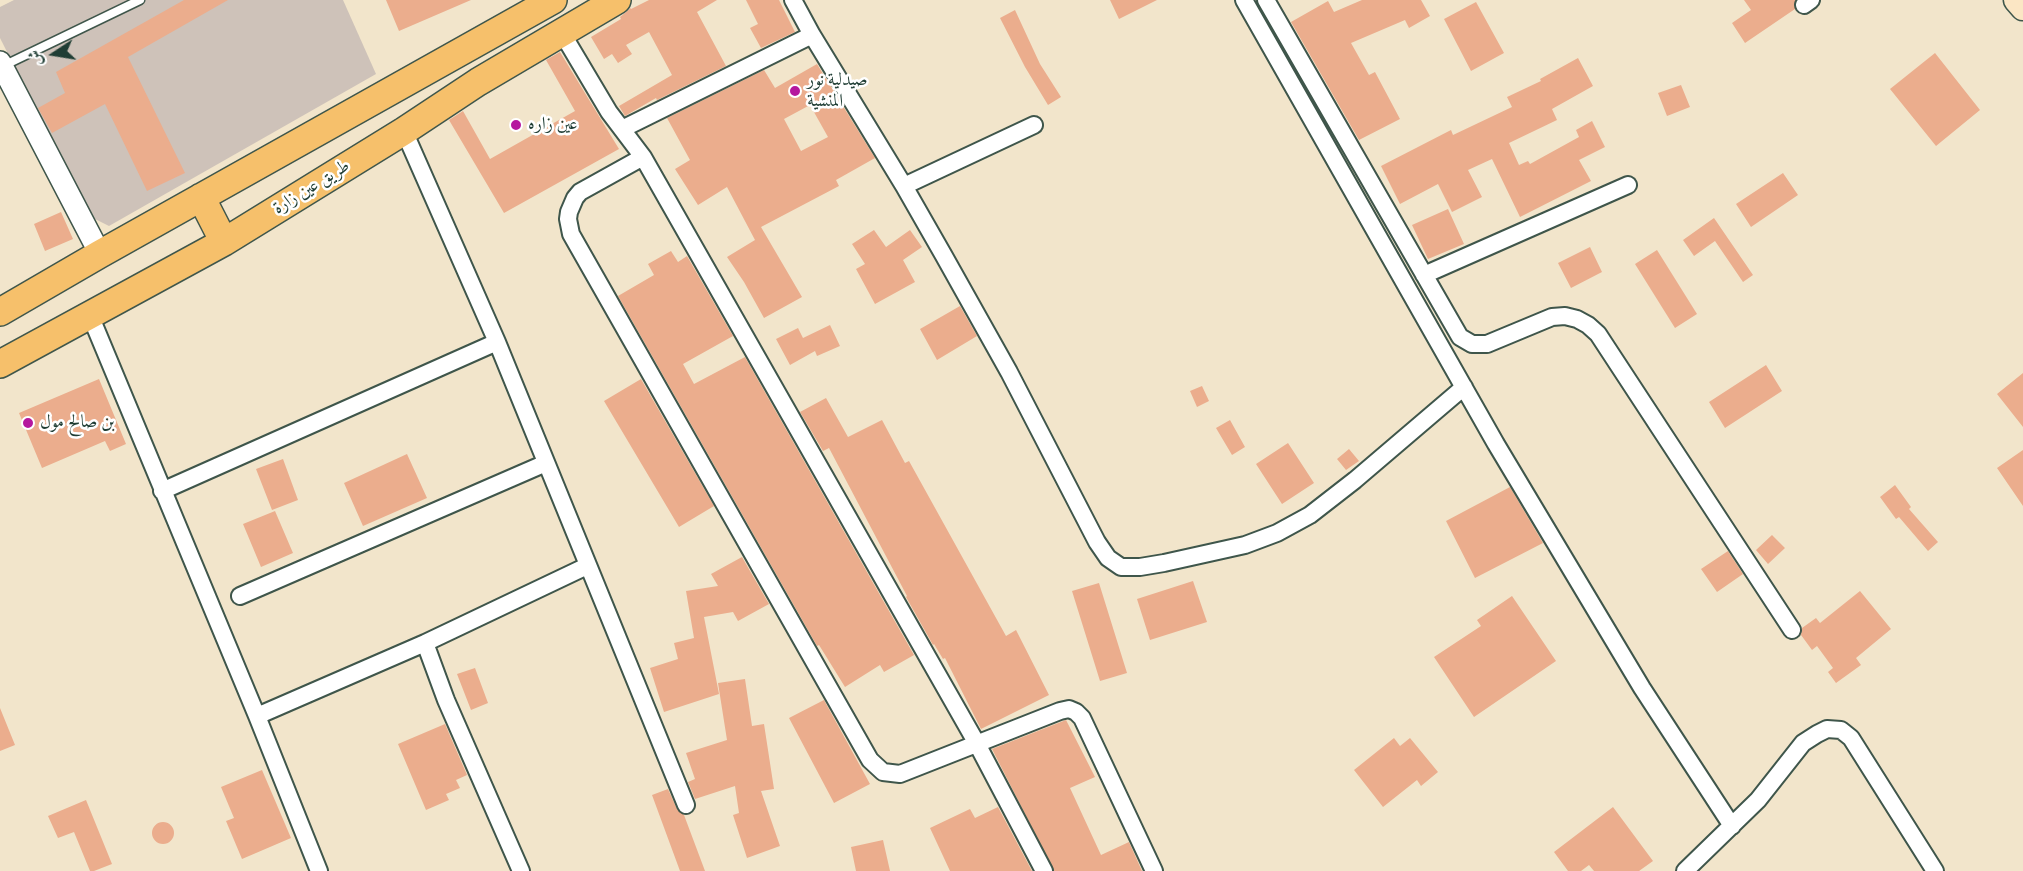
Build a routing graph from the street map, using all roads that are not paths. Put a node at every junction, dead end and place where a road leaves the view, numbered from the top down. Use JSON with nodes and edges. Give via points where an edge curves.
{"nodes":[{"id":1,"x":140,"y":0,"type":"edge"},
{"id":2,"x":553,"y":0,"type":"edge"},
{"id":3,"x":617,"y":0,"type":"edge"},
{"id":4,"x":793,"y":0,"type":"edge"},
{"id":5,"x":1244,"y":0,"type":"edge"},
{"id":6,"x":1266,"y":0,"type":"edge"},
{"id":7,"x":2016,"y":0,"type":"edge"},
{"id":8,"x":2023,"y":8,"type":"edge"},
{"id":9,"x":562,"y":33,"type":"junction"},
{"id":10,"x":812,"y":35,"type":"junction"},
{"id":11,"x":1,"y":64,"type":"edge"},
{"id":12,"x":1034,"y":125,"type":"dead end"},
{"id":13,"x":622,"y":129,"type":"junction"},
{"id":14,"x":404,"y":131,"type":"junction"},
{"id":15,"x":643,"y":156,"type":"junction"},
{"id":16,"x":1628,"y":185,"type":"dead end"},
{"id":17,"x":904,"y":186,"type":"junction"},
{"id":18,"x":201,"y":197,"type":"junction"},
{"id":19,"x":224,"y":242,"type":"junction"},
{"id":20,"x":100,"y":254,"type":"junction"},
{"id":21,"x":1424,"y":275,"type":"junction"},
{"id":22,"x":0,"y":312,"type":"edge"},
{"id":23,"x":90,"y":315,"type":"junction"},
{"id":24,"x":497,"y":342,"type":"junction"},
{"id":25,"x":2,"y":358,"type":"edge"},
{"id":26,"x":1464,"y":387,"type":"junction"},
{"id":27,"x":546,"y":463,"type":"junction"},
{"id":28,"x":162,"y":491,"type":"junction"},
{"id":29,"x":587,"y":566,"type":"junction"},
{"id":30,"x":240,"y":596,"type":"dead end"},
{"id":31,"x":1792,"y":630,"type":"dead end"},
{"id":32,"x":425,"y":643,"type":"junction"},
{"id":33,"x":257,"y":716,"type":"junction"},
{"id":34,"x":976,"y":742,"type":"junction"},
{"id":35,"x":686,"y":805,"type":"dead end"},
{"id":36,"x":1732,"y":826,"type":"junction"},
{"id":37,"x":319,"y":871,"type":"edge"},
{"id":38,"x":521,"y":871,"type":"edge"},
{"id":39,"x":1044,"y":871,"type":"edge"},
{"id":40,"x":1154,"y":871,"type":"edge"},
{"id":41,"x":1685,"y":871,"type":"edge"},
{"id":42,"x":1935,"y":871,"type":"edge"}],
"edges":[{"from":1,"to":11,"type":"lane"},
{"from":2,"to":18,"type":"main road"},
{"from":3,"to":9,"type":"main road","name":"طريق عين زارة"},
{"from":4,"to":10,"type":"street"},
{"from":5,"to":26,"type":"street"},
{"from":6,"to":21,"type":"street"},
{"from":7,"to":8,"type":"main road"},
{"from":9,"to":13,"type":"street"},
{"from":9,"to":14,"type":"main road","name":"طريق عين زارة"},
{"from":10,"to":13,"type":"street"},
{"from":10,"to":17,"type":"street"},
{"from":11,"to":20,"type":"street"},
{"from":12,"to":17,"type":"street"},
{"from":13,"to":15,"type":"street"},
{"from":14,"to":19,"type":"main road","name":"طريق عين زارة"},
{"from":14,"to":24,"type":"street"},
{"from":15,"to":34,"type":"street"},
{"from":15,"to":34,"type":"street","via":[[580,192],[571,204],[569,227],[734,523],[878,769],[900,774]]},
{"from":16,"to":21,"type":"street"},
{"from":17,"to":26,"type":"street","via":[[1009,372],[1097,542],[1108,558],[1121,567],[1173,561],[1245,545],[1277,533],[1311,515]]},
{"from":18,"to":19,"type":"main road"},
{"from":18,"to":20,"type":"main road"},
{"from":19,"to":23,"type":"main road","name":"طريق عين زارة"},
{"from":20,"to":22,"type":"main road"},
{"from":21,"to":31,"type":"street","via":[[1460,337],[1472,344],[1487,344],[1552,317],[1577,319],[1598,334]]},
{"from":23,"to":25,"type":"main road","name":"طريق عين زارة"},
{"from":23,"to":28,"type":"street"},
{"from":24,"to":27,"type":"street"},
{"from":24,"to":28,"type":"street"},
{"from":26,"to":36,"type":"street","via":[[1642,688]]},
{"from":27,"to":29,"type":"street"},
{"from":27,"to":30,"type":"street"},
{"from":28,"to":33,"type":"street"},
{"from":29,"to":32,"type":"street"},
{"from":29,"to":35,"type":"street"},
{"from":32,"to":33,"type":"street"},
{"from":32,"to":38,"type":"street"},
{"from":33,"to":37,"type":"street"},
{"from":34,"to":39,"type":"street"},
{"from":34,"to":40,"type":"street","via":[[1060,711],[1076,712],[1083,718]]},
{"from":36,"to":41,"type":"street"},
{"from":36,"to":42,"type":"street","via":[[1758,800],[1803,742],[1827,729],[1841,730],[1851,738]]}]}
